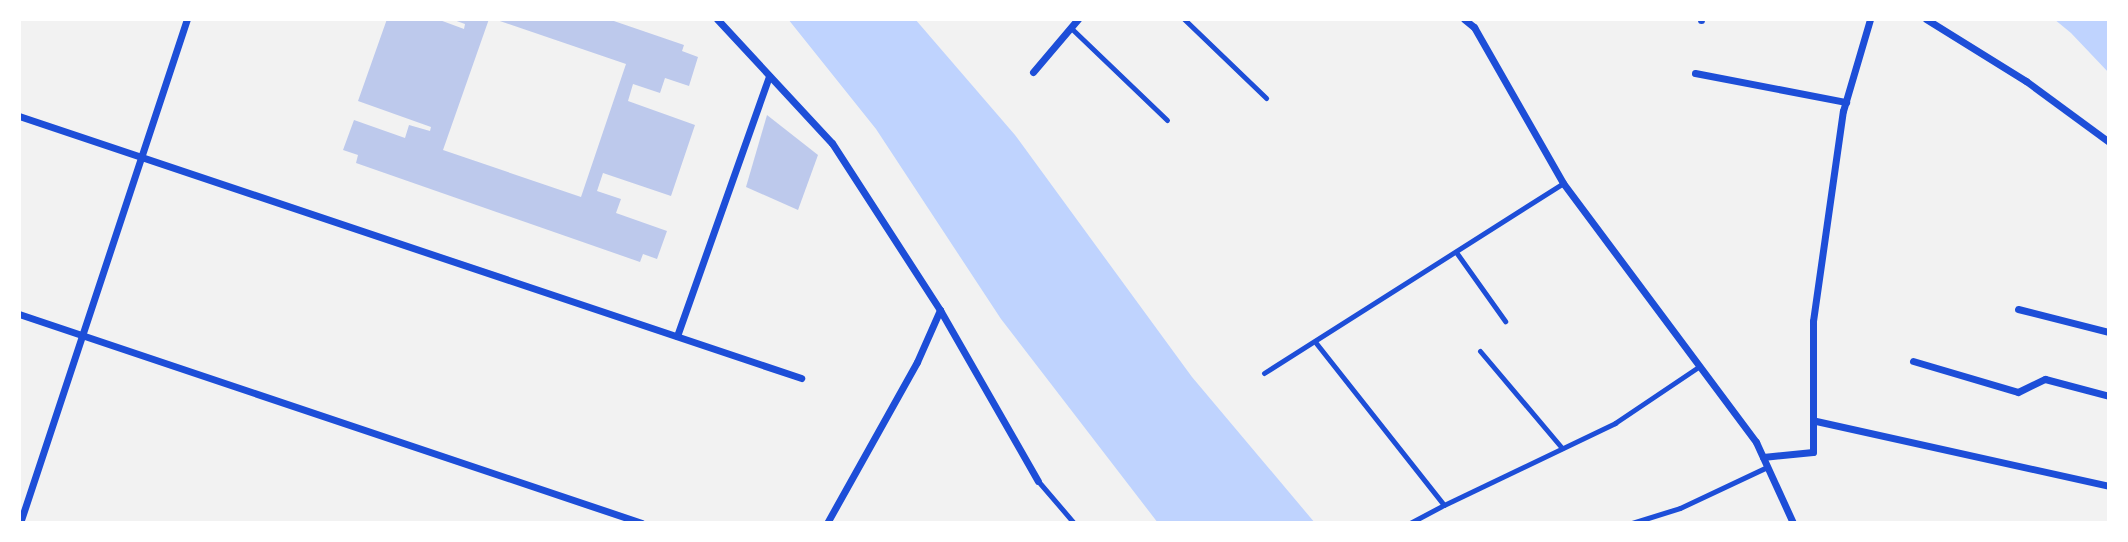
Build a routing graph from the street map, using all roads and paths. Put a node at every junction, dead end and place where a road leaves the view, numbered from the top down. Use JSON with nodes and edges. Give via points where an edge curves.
{"nodes":[{"id":1,"x":187,"y":19,"type":"edge"},
{"id":2,"x":717,"y":19,"type":"edge"},
{"id":3,"x":1078,"y":19,"type":"edge"},
{"id":4,"x":1184,"y":19,"type":"edge"},
{"id":5,"x":1464,"y":19,"type":"edge"},
{"id":6,"x":1481,"y":19,"type":"edge"},
{"id":7,"x":1870,"y":19,"type":"edge"},
{"id":8,"x":1926,"y":19,"type":"edge"},
{"id":9,"x":1071,"y":27,"type":"junction"},
{"id":10,"x":1474,"y":27,"type":"junction"},
{"id":11,"x":1033,"y":72,"type":"dead end"},
{"id":12,"x":1695,"y":73,"type":"dead end"},
{"id":13,"x":769,"y":76,"type":"junction"},
{"id":14,"x":1266,"y":98,"type":"dead end"},
{"id":15,"x":1846,"y":102,"type":"junction"},
{"id":16,"x":19,"y":117,"type":"edge"},
{"id":17,"x":1167,"y":120,"type":"dead end"},
{"id":18,"x":2109,"y":142,"type":"edge"},
{"id":19,"x":141,"y":157,"type":"junction"},
{"id":20,"x":1563,"y":183,"type":"junction"},
{"id":21,"x":1456,"y":252,"type":"junction"},
{"id":22,"x":2018,"y":309,"type":"dead end"},
{"id":23,"x":940,"y":310,"type":"junction"},
{"id":24,"x":19,"y":314,"type":"edge"},
{"id":25,"x":1505,"y":321,"type":"dead end"},
{"id":26,"x":2109,"y":332,"type":"edge"},
{"id":27,"x":84,"y":336,"type":"junction"},
{"id":28,"x":677,"y":336,"type":"junction"},
{"id":29,"x":1316,"y":343,"type":"junction"},
{"id":30,"x":1480,"y":351,"type":"dead end"},
{"id":31,"x":1913,"y":361,"type":"dead end"},
{"id":32,"x":1697,"y":368,"type":"junction"},
{"id":33,"x":1264,"y":373,"type":"dead end"},
{"id":34,"x":801,"y":378,"type":"dead end"},
{"id":35,"x":2109,"y":396,"type":"edge"},
{"id":36,"x":1816,"y":421,"type":"junction"},
{"id":37,"x":1562,"y":448,"type":"junction"},
{"id":38,"x":1763,"y":457,"type":"junction"},
{"id":39,"x":1767,"y":467,"type":"junction"},
{"id":40,"x":1038,"y":481,"type":"joint"},
{"id":41,"x":2109,"y":486,"type":"edge"},
{"id":42,"x":1444,"y":505,"type":"junction"},
{"id":43,"x":20,"y":523,"type":"edge"},
{"id":44,"x":642,"y":523,"type":"edge"},
{"id":45,"x":827,"y":523,"type":"edge"},
{"id":46,"x":1073,"y":523,"type":"edge"},
{"id":47,"x":1410,"y":523,"type":"edge"},
{"id":48,"x":1632,"y":523,"type":"edge"},
{"id":49,"x":1793,"y":523,"type":"edge"}],
"edges":[{"from":1,"to":19,"type":"street"},
{"from":2,"to":13,"type":"street"},
{"from":3,"to":9,"type":"street"},
{"from":4,"to":14,"type":"lane"},
{"from":5,"to":10,"type":"street"},
{"from":6,"to":10,"type":"street"},
{"from":7,"to":15,"type":"street"},
{"from":8,"to":18,"type":"street","via":[[2026,81]]},
{"from":9,"to":11,"type":"street"},
{"from":9,"to":17,"type":"lane"},
{"from":10,"to":20,"type":"street"},
{"from":12,"to":15,"type":"street"},
{"from":13,"to":23,"type":"street","via":[[832,143]]},
{"from":13,"to":28,"type":"street"},
{"from":15,"to":36,"type":"street","via":[[1813,321]]},
{"from":16,"to":19,"type":"street"},
{"from":19,"to":27,"type":"street"},
{"from":19,"to":28,"type":"street"},
{"from":20,"to":21,"type":"lane"},
{"from":20,"to":32,"type":"street","via":[[1633,273]]},
{"from":21,"to":25,"type":"lane"},
{"from":21,"to":29,"type":"lane"},
{"from":22,"to":26,"type":"street"},
{"from":23,"to":40,"type":"street"},
{"from":23,"to":45,"type":"street","via":[[917,362]]},
{"from":24,"to":27,"type":"street"},
{"from":27,"to":43,"type":"street"},
{"from":27,"to":44,"type":"street"},
{"from":28,"to":34,"type":"street"},
{"from":29,"to":33,"type":"lane"},
{"from":29,"to":42,"type":"lane"},
{"from":30,"to":37,"type":"lane"},
{"from":31,"to":35,"type":"street","via":[[2018,391],[2045,379]]},
{"from":32,"to":37,"type":"lane","via":[[1615,423]]},
{"from":32,"to":38,"type":"street"},
{"from":36,"to":38,"type":"street","via":[[1813,452]]},
{"from":36,"to":41,"type":"street"},
{"from":37,"to":42,"type":"lane"},
{"from":38,"to":39,"type":"street"},
{"from":39,"to":48,"type":"lane","via":[[1680,508]]},
{"from":39,"to":49,"type":"street"},
{"from":40,"to":46,"type":"lane"},
{"from":42,"to":47,"type":"lane"}]}
